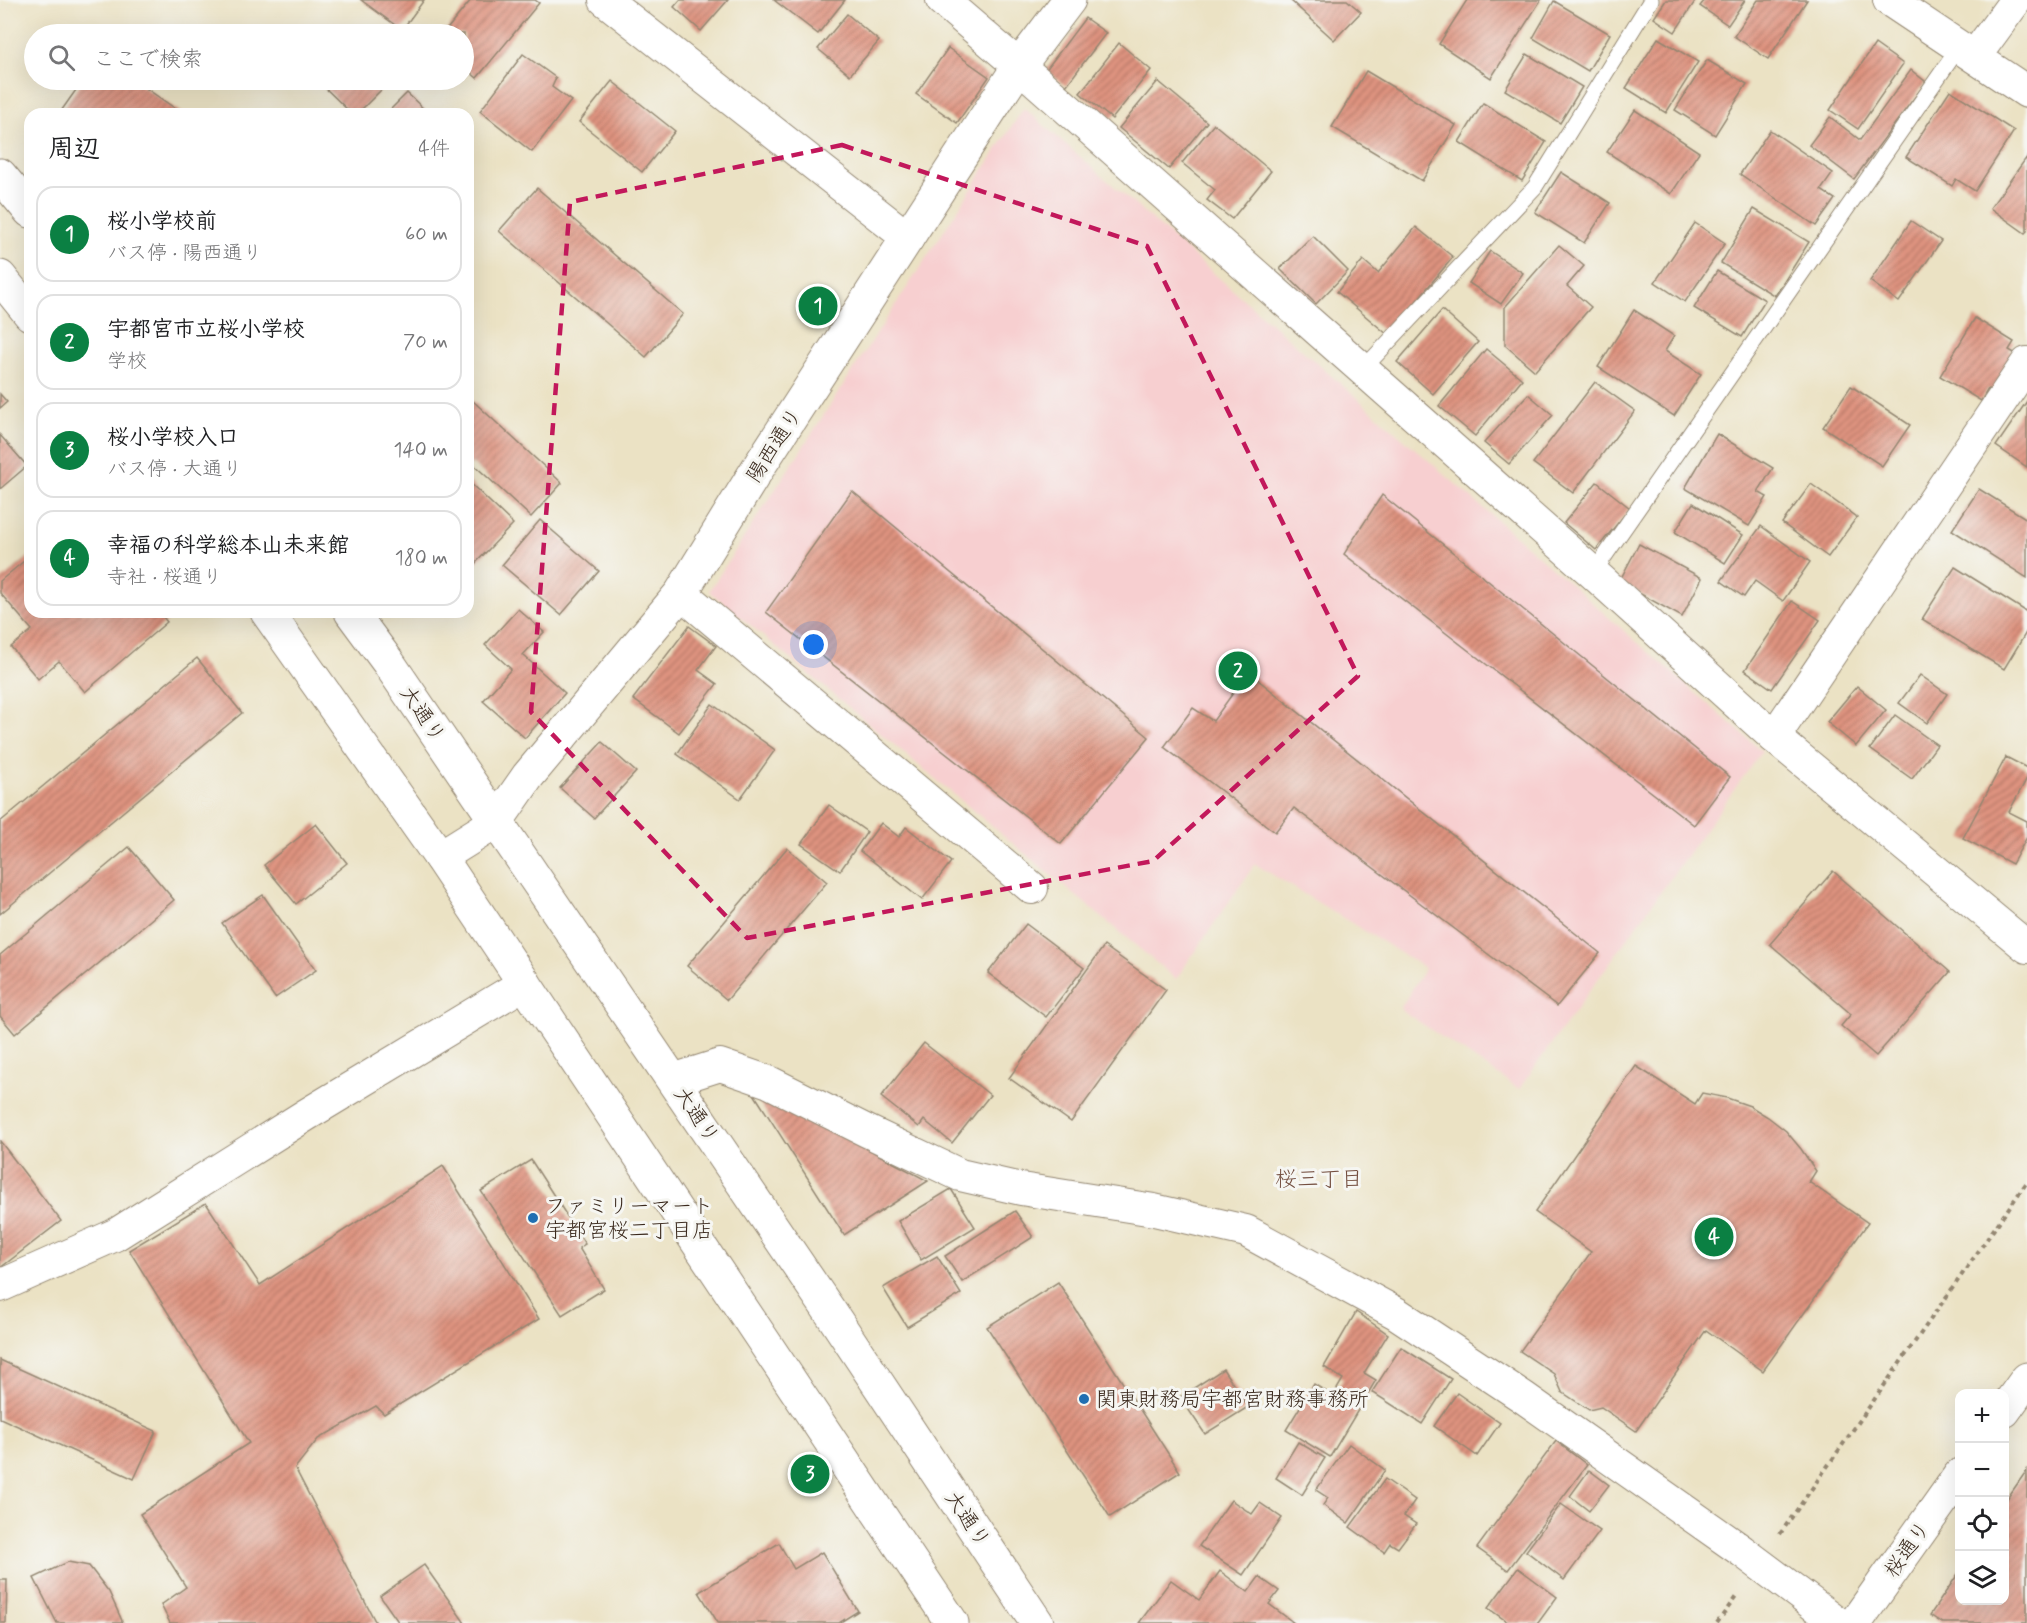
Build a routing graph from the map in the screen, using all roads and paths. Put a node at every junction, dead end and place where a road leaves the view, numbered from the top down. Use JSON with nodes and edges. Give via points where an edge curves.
{"nodes":[{"id":1,"x":605,"y":0,"type":"edge"},
{"id":2,"x":942,"y":0,"type":"edge"},
{"id":3,"x":1069,"y":0,"type":"edge"},
{"id":4,"x":1651,"y":0,"type":"edge"},
{"id":5,"x":1889,"y":0,"type":"edge"},
{"id":6,"x":2016,"y":0,"type":"edge"},
{"id":7,"x":1967,"y":51,"type":"junction"},
{"id":8,"x":1019,"y":66,"type":"junction"},
{"id":9,"x":2027,"y":92,"type":"edge"},
{"id":10,"x":0,"y":176,"type":"edge"},
{"id":11,"x":24,"y":205,"type":"edge"},
{"id":12,"x":908,"y":238,"type":"junction"},
{"id":13,"x":0,"y":277,"type":"edge"},
{"id":14,"x":24,"y":307,"type":"edge"},
{"id":15,"x":2027,"y":363,"type":"edge"},
{"id":16,"x":1363,"y":369,"type":"junction"},
{"id":17,"x":1593,"y":573,"type":"junction"},
{"id":18,"x":681,"y":593,"type":"junction"},
{"id":19,"x":271,"y":618,"type":"edge"},
{"id":20,"x":355,"y":618,"type":"edge"},
{"id":21,"x":1774,"y":737,"type":"junction"},
{"id":22,"x":496,"y":822,"type":"junction"},
{"id":23,"x":440,"y":856,"type":"junction"},
{"id":24,"x":1032,"y":888,"type":"dead end"},
{"id":25,"x":2027,"y":948,"type":"edge"},
{"id":26,"x":525,"y":983,"type":"junction"},
{"id":27,"x":673,"y":1080,"type":"junction"},
{"id":28,"x":2027,"y":1182,"type":"edge"},
{"id":29,"x":0,"y":1286,"type":"edge"},
{"id":30,"x":2027,"y":1379,"type":"edge"},
{"id":31,"x":2009,"y":1404,"type":"edge"},
{"id":32,"x":1955,"y":1481,"type":"edge"},
{"id":33,"x":1759,"y":1564,"type":"junction"},
{"id":34,"x":952,"y":1623,"type":"edge"},
{"id":35,"x":1037,"y":1623,"type":"edge"},
{"id":36,"x":1718,"y":1623,"type":"edge"},
{"id":37,"x":1838,"y":1623,"type":"edge"},
{"id":38,"x":1856,"y":1623,"type":"edge"}],
"edges":[{"from":1,"to":12,"type":"street"},
{"from":2,"to":8,"type":"street"},
{"from":3,"to":8,"type":"main road","name":"陽西通り"},
{"from":4,"to":16,"type":"lane","via":[[1535,187]]},
{"from":5,"to":7,"type":"street"},
{"from":6,"to":7,"type":"street"},
{"from":7,"to":9,"type":"street"},
{"from":7,"to":17,"type":"lane"},
{"from":8,"to":12,"type":"main road","name":"陽西通り"},
{"from":8,"to":16,"type":"street"},
{"from":10,"to":11,"type":"main road"},
{"from":12,"to":18,"type":"main road","name":"陽西通り"},
{"from":13,"to":14,"type":"main road"},
{"from":15,"to":21,"type":"street"},
{"from":16,"to":17,"type":"street"},
{"from":17,"to":21,"type":"street"},
{"from":18,"to":22,"type":"main road","name":"陽西通り","via":[[528,776]]},
{"from":18,"to":24,"type":"street"},
{"from":19,"to":23,"type":"main road"},
{"from":20,"to":22,"type":"main road","name":"大通り"},
{"from":21,"to":25,"type":"street"},
{"from":22,"to":23,"type":"main road","name":"陽西通り"},
{"from":22,"to":27,"type":"main road","name":"大通り"},
{"from":23,"to":26,"type":"main road"},
{"from":26,"to":29,"type":"street","via":[[115,1235]]},
{"from":26,"to":34,"type":"main road"},
{"from":27,"to":33,"type":"street","via":[[720,1065],[769,1082],[960,1175],[1246,1231],[1396,1313],[1523,1397]]},
{"from":27,"to":35,"type":"main road","name":"大通り"},
{"from":28,"to":33,"type":"path"},
{"from":30,"to":31,"type":"main road"},
{"from":32,"to":38,"type":"main road","name":"桜通り"},
{"from":33,"to":36,"type":"path"},
{"from":33,"to":37,"type":"street"}]}
